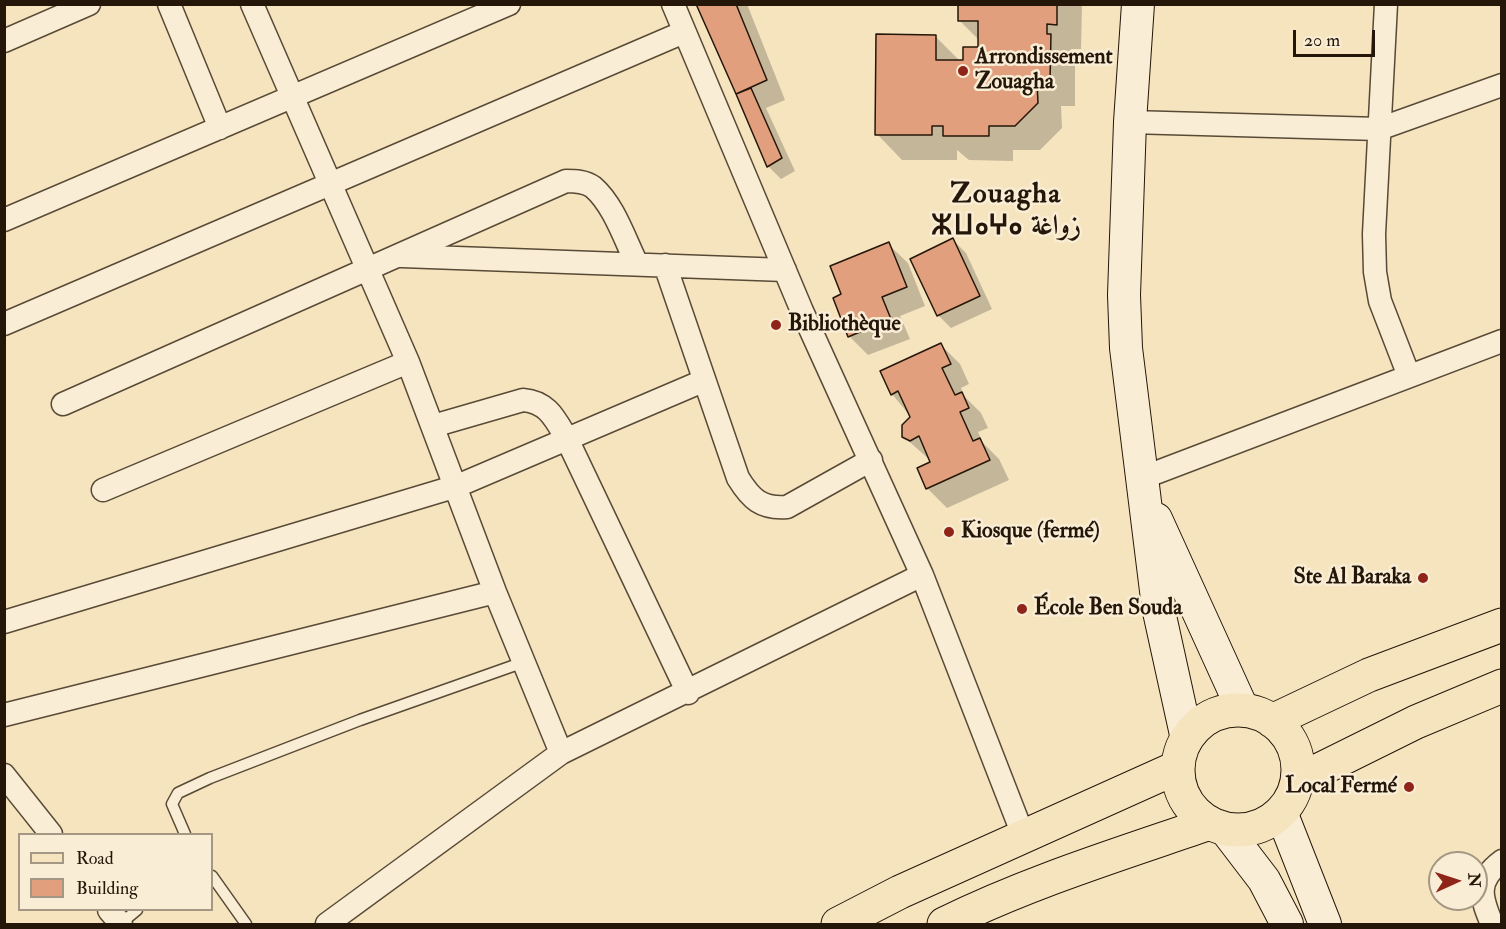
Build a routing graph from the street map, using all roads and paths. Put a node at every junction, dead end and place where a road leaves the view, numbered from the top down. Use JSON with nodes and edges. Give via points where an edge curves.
{"nodes":[{"id":1,"x":89,"y":4,"type":"edge"},
{"id":2,"x":169,"y":4,"type":"edge"},
{"id":3,"x":252,"y":4,"type":"edge"},
{"id":4,"x":509,"y":4,"type":"edge"},
{"id":5,"x":673,"y":4,"type":"edge"},
{"id":6,"x":1138,"y":4,"type":"edge"},
{"id":7,"x":1386,"y":4,"type":"edge"},
{"id":8,"x":684,"y":32,"type":"junction"},
{"id":9,"x":4,"y":41,"type":"edge"},
{"id":10,"x":1502,"y":85,"type":"edge"},
{"id":11,"x":292,"y":97,"type":"junction"},
{"id":12,"x":1130,"y":122,"type":"junction"},
{"id":13,"x":220,"y":128,"type":"junction"},
{"id":14,"x":1379,"y":129,"type":"junction"},
{"id":15,"x":329,"y":183,"type":"junction"},
{"id":16,"x":4,"y":220,"type":"edge"},
{"id":17,"x":398,"y":256,"type":"junction"},
{"id":18,"x":637,"y":264,"type":"junction"},
{"id":19,"x":665,"y":265,"type":"junction"},
{"id":20,"x":367,"y":270,"type":"junction"},
{"id":21,"x":785,"y":270,"type":"junction"},
{"id":22,"x":4,"y":324,"type":"edge"},
{"id":23,"x":1502,"y":341,"type":"edge"},
{"id":24,"x":408,"y":362,"type":"junction"},
{"id":25,"x":1409,"y":376,"type":"junction"},
{"id":26,"x":703,"y":381,"type":"junction"},
{"id":27,"x":63,"y":404,"type":"dead end"},
{"id":28,"x":434,"y":426,"type":"junction"},
{"id":29,"x":567,"y":439,"type":"junction"},
{"id":30,"x":871,"y":460,"type":"junction"},
{"id":31,"x":1143,"y":484,"type":"junction"},
{"id":32,"x":457,"y":486,"type":"junction"},
{"id":33,"x":102,"y":490,"type":"dead end"},
{"id":34,"x":922,"y":575,"type":"junction"},
{"id":35,"x":495,"y":592,"type":"junction"},
{"id":36,"x":4,"y":622,"type":"edge"},
{"id":37,"x":1502,"y":625,"type":"edge"},
{"id":38,"x":524,"y":662,"type":"junction"},
{"id":39,"x":1502,"y":686,"type":"edge"},
{"id":40,"x":688,"y":693,"type":"junction"},
{"id":41,"x":4,"y":714,"type":"edge"},
{"id":42,"x":1257,"y":715,"type":"junction"},
{"id":43,"x":561,"y":753,"type":"junction"},
{"id":44,"x":1183,"y":753,"type":"junction"},
{"id":45,"x":4,"y":775,"type":"edge"},
{"id":46,"x":1297,"y":781,"type":"junction"},
{"id":47,"x":1281,"y":812,"type":"junction"},
{"id":48,"x":1218,"y":826,"type":"junction"},
{"id":49,"x":50,"y":833,"type":"edge"},
{"id":50,"x":185,"y":833,"type":"edge"},
{"id":51,"x":1023,"y":835,"type":"junction"},
{"id":52,"x":1502,"y":861,"type":"edge"},
{"id":53,"x":213,"y":877,"type":"edge"},
{"id":54,"x":246,"y":924,"type":"edge"},
{"id":55,"x":327,"y":924,"type":"edge"},
{"id":56,"x":838,"y":924,"type":"edge"},
{"id":57,"x":944,"y":924,"type":"edge"},
{"id":58,"x":1287,"y":924,"type":"edge"},
{"id":59,"x":1325,"y":924,"type":"edge"},
{"id":60,"x":1492,"y":924,"type":"edge"}],
"edges":[{"from":1,"to":9,"type":"street"},
{"from":2,"to":13,"type":"street"},
{"from":3,"to":11,"type":"street"},
{"from":4,"to":11,"type":"street"},
{"from":5,"to":8,"type":"street"},
{"from":6,"to":12,"type":"main road"},
{"from":7,"to":14,"type":"street"},
{"from":8,"to":15,"type":"street"},
{"from":8,"to":21,"type":"street"},
{"from":10,"to":14,"type":"street"},
{"from":11,"to":13,"type":"street"},
{"from":11,"to":15,"type":"street"},
{"from":12,"to":14,"type":"street"},
{"from":12,"to":31,"type":"main road","via":[[1126,348]]},
{"from":13,"to":16,"type":"street"},
{"from":14,"to":25,"type":"street","via":[[1375,272],[1380,301]]},
{"from":15,"to":20,"type":"street"},
{"from":15,"to":22,"type":"street"},
{"from":17,"to":18,"type":"street"},
{"from":17,"to":18,"type":"street","via":[[566,181],[592,186]]},
{"from":17,"to":20,"type":"street"},
{"from":18,"to":19,"type":"street"},
{"from":19,"to":21,"type":"street"},
{"from":19,"to":26,"type":"street"},
{"from":20,"to":24,"type":"street"},
{"from":20,"to":27,"type":"street"},
{"from":21,"to":30,"type":"street"},
{"from":23,"to":25,"type":"street"},
{"from":24,"to":28,"type":"street"},
{"from":24,"to":33,"type":"street"},
{"from":25,"to":31,"type":"street"},
{"from":26,"to":29,"type":"street"},
{"from":26,"to":30,"type":"street","via":[[738,478],[759,504],[787,507]]},
{"from":28,"to":29,"type":"street","via":[[511,402],[536,401],[546,407]]},
{"from":28,"to":32,"type":"street"},
{"from":29,"to":32,"type":"street"},
{"from":29,"to":40,"type":"street"},
{"from":30,"to":34,"type":"street"},
{"from":31,"to":42,"type":"main road"},
{"from":31,"to":44,"type":"main road","via":[[1158,607]]},
{"from":32,"to":35,"type":"street"},
{"from":32,"to":36,"type":"street"},
{"from":34,"to":40,"type":"street"},
{"from":34,"to":51,"type":"street"},
{"from":35,"to":38,"type":"street"},
{"from":35,"to":41,"type":"street"},
{"from":37,"to":42,"type":"main road"},
{"from":38,"to":43,"type":"street"},
{"from":38,"to":50,"type":"lane","via":[[360,720],[178,793],[172,804]]},
{"from":39,"to":46,"type":"main road","via":[[1416,722]]},
{"from":40,"to":43,"type":"street"},
{"from":42,"to":44,"type":"main road","via":[[1213,715],[1196,727]]},
{"from":42,"to":46,"type":"main road","via":[[1293,745]]},
{"from":43,"to":55,"type":"street"},
{"from":44,"to":48,"type":"main road","via":[[1184,796],[1193,810]]},
{"from":44,"to":51,"type":"main road"},
{"from":45,"to":49,"type":"street"},
{"from":46,"to":47,"type":"main road"},
{"from":47,"to":48,"type":"main road","via":[[1252,828]]},
{"from":47,"to":59,"type":"main road"},
{"from":48,"to":57,"type":"main road","via":[[1047,879]]},
{"from":48,"to":58,"type":"main road","via":[[1264,880]]},
{"from":51,"to":56,"type":"main road"},
{"from":52,"to":60,"type":"street","via":[[1482,888]]},
{"from":53,"to":54,"type":"lane"}]}
